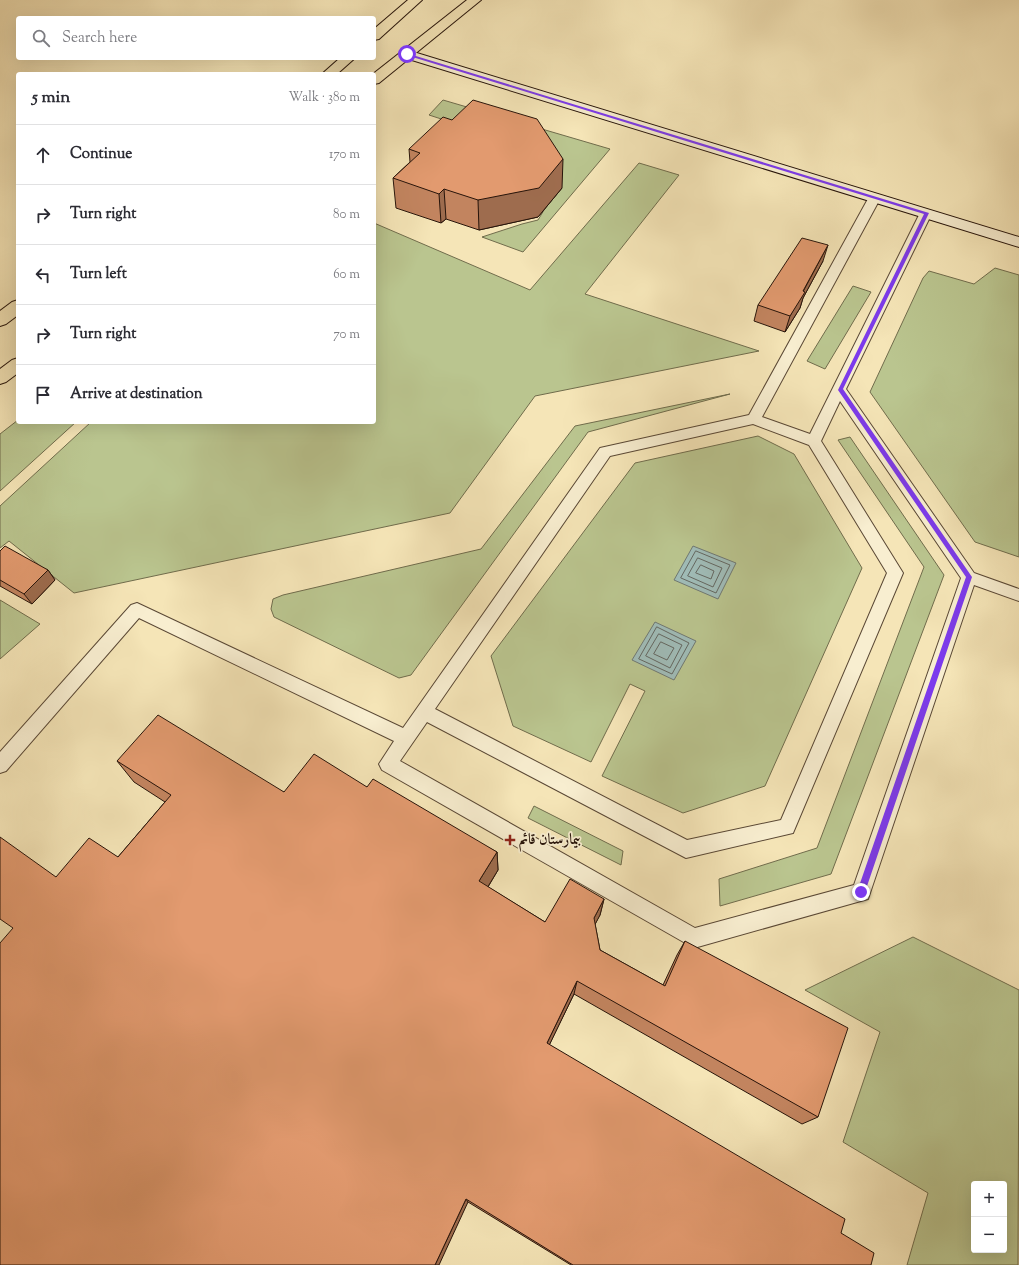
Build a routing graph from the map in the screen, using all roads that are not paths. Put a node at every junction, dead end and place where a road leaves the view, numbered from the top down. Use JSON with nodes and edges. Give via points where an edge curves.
{"nodes":[{"id":1,"x":416,"y":0,"type":"edge"},
{"id":2,"x":475,"y":0,"type":"edge"},
{"id":3,"x":376,"y":34,"type":"edge"},
{"id":4,"x":407,"y":54,"type":"junction"},
{"id":5,"x":346,"y":60,"type":"edge"},
{"id":6,"x":331,"y":72,"type":"edge"},
{"id":7,"x":376,"y":78,"type":"edge"},
{"id":8,"x":875,"y":198,"type":"junction"},
{"id":9,"x":926,"y":213,"type":"junction"},
{"id":10,"x":1019,"y":242,"type":"edge"},
{"id":11,"x":16,"y":308,"type":"edge"},
{"id":12,"x":0,"y":320,"type":"edge"},
{"id":13,"x":16,"y":366,"type":"edge"},
{"id":14,"x":0,"y":378,"type":"edge"},
{"id":15,"x":840,"y":390,"type":"junction"},
{"id":16,"x":754,"y":419,"type":"junction"},
{"id":17,"x":814,"y":441,"type":"junction"},
{"id":18,"x":969,"y":577,"type":"junction"},
{"id":19,"x":1019,"y":595,"type":"edge"},
{"id":20,"x":424,"y":712,"type":"junction"},
{"id":21,"x":406,"y":738,"type":"junction"},
{"id":22,"x":0,"y":764,"type":"edge"}],
"edges":[{"from":1,"to":3,"type":"main road"},
{"from":2,"to":4,"type":"main road"},
{"from":4,"to":7,"type":"main road"},
{"from":4,"to":8,"type":"street"},
{"from":5,"to":6,"type":"main road"},
{"from":8,"to":9,"type":"street"},
{"from":8,"to":16,"type":"lane"},
{"from":9,"to":10,"type":"street"},
{"from":9,"to":15,"type":"lane"},
{"from":11,"to":12,"type":"main road"},
{"from":13,"to":14,"type":"main road"},
{"from":15,"to":17,"type":"lane"},
{"from":15,"to":18,"type":"lane"},
{"from":16,"to":17,"type":"lane"},
{"from":16,"to":20,"type":"lane","via":[[605,452]]},
{"from":17,"to":20,"type":"lane","via":[[895,573],[787,827],[686,848]]},
{"from":18,"to":19,"type":"lane"},
{"from":18,"to":21,"type":"lane","via":[[861,892],[694,938],[388,764]]},
{"from":20,"to":21,"type":"lane"},
{"from":21,"to":22,"type":"lane","via":[[137,610]]}]}
